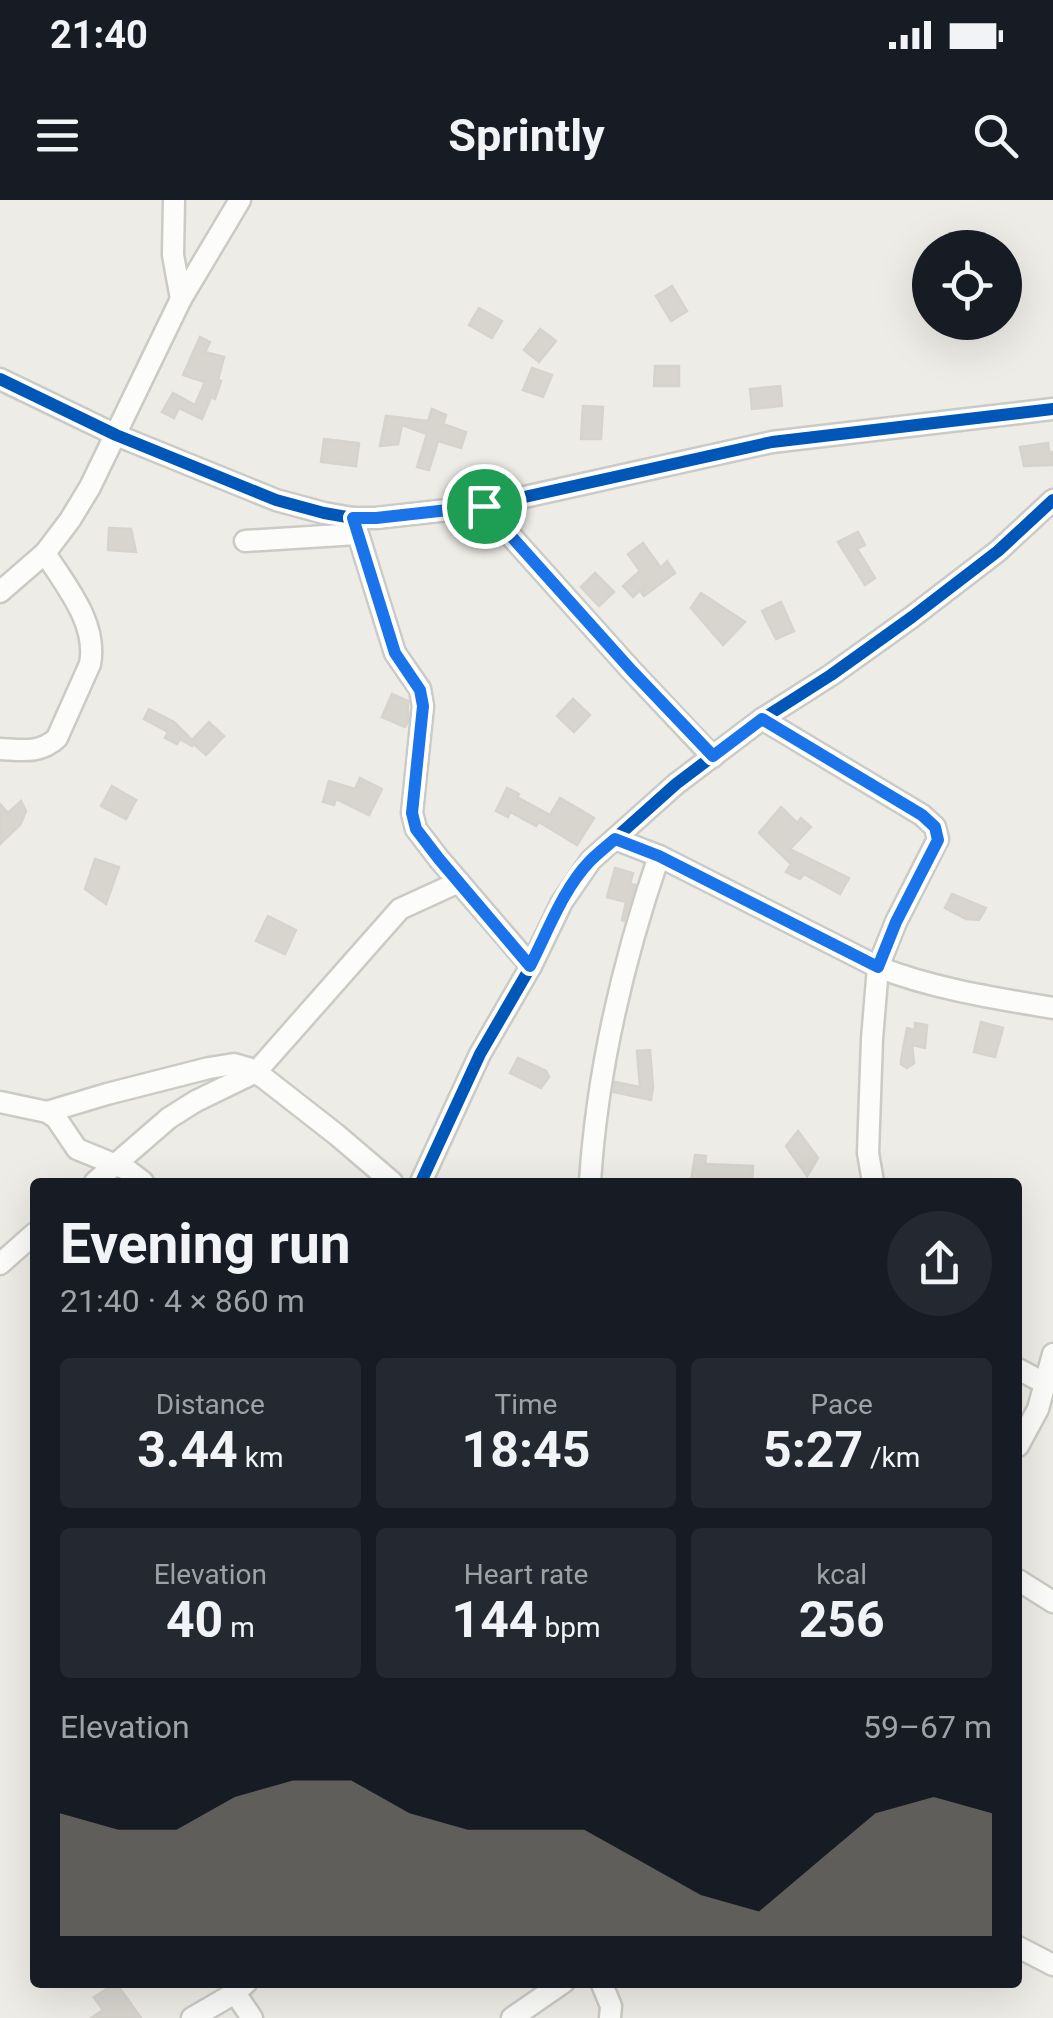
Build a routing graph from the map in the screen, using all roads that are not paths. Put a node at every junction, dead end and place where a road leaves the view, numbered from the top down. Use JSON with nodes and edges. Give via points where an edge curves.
{"nodes":[{"id":1,"x":174,"y":200,"type":"edge"},
{"id":2,"x":240,"y":200,"type":"edge"},
{"id":3,"x":181,"y":298,"type":"junction"},
{"id":4,"x":0,"y":378,"type":"edge"},
{"id":5,"x":1053,"y":409,"type":"edge"},
{"id":6,"x":116,"y":434,"type":"junction"},
{"id":7,"x":1053,"y":500,"type":"edge"},
{"id":8,"x":484,"y":506,"type":"junction"},
{"id":9,"x":355,"y":526,"type":"junction"},
{"id":10,"x":245,"y":541,"type":"dead end"},
{"id":11,"x":45,"y":552,"type":"junction"},
{"id":12,"x":0,"y":592,"type":"edge"},
{"id":13,"x":762,"y":719,"type":"junction"},
{"id":14,"x":0,"y":749,"type":"edge"},
{"id":15,"x":713,"y":756,"type":"junction"},
{"id":16,"x":615,"y":839,"type":"junction"},
{"id":17,"x":659,"y":856,"type":"junction"},
{"id":18,"x":459,"y":882,"type":"junction"},
{"id":19,"x":530,"y":966,"type":"junction"},
{"id":20,"x":878,"y":967,"type":"junction"},
{"id":21,"x":1053,"y":1008,"type":"edge"},
{"id":22,"x":256,"y":1072,"type":"junction"},
{"id":23,"x":0,"y":1102,"type":"edge"},
{"id":24,"x":47,"y":1112,"type":"junction"},
{"id":25,"x":115,"y":1165,"type":"junction"},
{"id":26,"x":100,"y":1178,"type":"edge"},
{"id":27,"x":138,"y":1178,"type":"edge"},
{"id":28,"x":387,"y":1178,"type":"edge"},
{"id":29,"x":423,"y":1178,"type":"edge"},
{"id":30,"x":590,"y":1178,"type":"edge"},
{"id":31,"x":872,"y":1178,"type":"edge"},
{"id":32,"x":30,"y":1237,"type":"edge"},
{"id":33,"x":0,"y":1264,"type":"edge"},
{"id":34,"x":1053,"y":1354,"type":"edge"},
{"id":35,"x":1022,"y":1373,"type":"edge"},
{"id":36,"x":1046,"y":1398,"type":"edge"},
{"id":37,"x":1022,"y":1439,"type":"edge"},
{"id":38,"x":1022,"y":1583,"type":"edge"},
{"id":39,"x":1053,"y":1602,"type":"edge"},
{"id":40,"x":1022,"y":1949,"type":"edge"},
{"id":41,"x":1053,"y":1964,"type":"edge"},
{"id":42,"x":241,"y":1988,"type":"edge"},
{"id":43,"x":555,"y":1988,"type":"edge"},
{"id":44,"x":604,"y":1988,"type":"edge"},
{"id":45,"x":192,"y":2018,"type":"edge"},
{"id":46,"x":252,"y":2018,"type":"edge"},
{"id":47,"x":512,"y":2018,"type":"edge"},
{"id":48,"x":610,"y":2018,"type":"edge"}],
"edges":[{"from":1,"to":3,"type":"street"},
{"from":2,"to":3,"type":"street"},
{"from":3,"to":6,"type":"street"},
{"from":4,"to":6,"type":"street"},
{"from":5,"to":8,"type":"street","via":[[772,442]]},
{"from":6,"to":9,"type":"street"},
{"from":6,"to":11,"type":"street","via":[[80,504]]},
{"from":7,"to":13,"type":"street","via":[[912,618]]},
{"from":8,"to":9,"type":"street"},
{"from":8,"to":15,"type":"street"},
{"from":9,"to":10,"type":"street"},
{"from":9,"to":18,"type":"street","via":[[395,653],[420,690],[416,829]]},
{"from":11,"to":12,"type":"street"},
{"from":11,"to":14,"type":"street","via":[[90,632],[90,664],[48,747]]},
{"from":13,"to":15,"type":"street"},
{"from":13,"to":20,"type":"street","via":[[935,827],[938,840]]},
{"from":15,"to":16,"type":"street"},
{"from":16,"to":17,"type":"street"},
{"from":16,"to":19,"type":"street","via":[[580,873]]},
{"from":17,"to":20,"type":"street"},
{"from":17,"to":30,"type":"street","via":[[624,975]]},
{"from":18,"to":19,"type":"street"},
{"from":18,"to":22,"type":"street","via":[[400,909]]},
{"from":19,"to":29,"type":"street"},
{"from":20,"to":21,"type":"street"},
{"from":20,"to":31,"type":"street"},
{"from":22,"to":24,"type":"street","via":[[234,1064],[209,1068]]},
{"from":22,"to":25,"type":"street","via":[[182,1110]]},
{"from":22,"to":28,"type":"street"},
{"from":23,"to":24,"type":"street"},
{"from":24,"to":25,"type":"street","via":[[77,1149]]},
{"from":25,"to":26,"type":"street"},
{"from":25,"to":27,"type":"street"},
{"from":32,"to":33,"type":"street"},
{"from":34,"to":36,"type":"street"},
{"from":35,"to":36,"type":"street"},
{"from":36,"to":37,"type":"street"},
{"from":38,"to":39,"type":"street"},
{"from":40,"to":41,"type":"street"},
{"from":42,"to":45,"type":"street"},
{"from":42,"to":46,"type":"street"},
{"from":43,"to":47,"type":"street"},
{"from":44,"to":48,"type":"street"}]}
